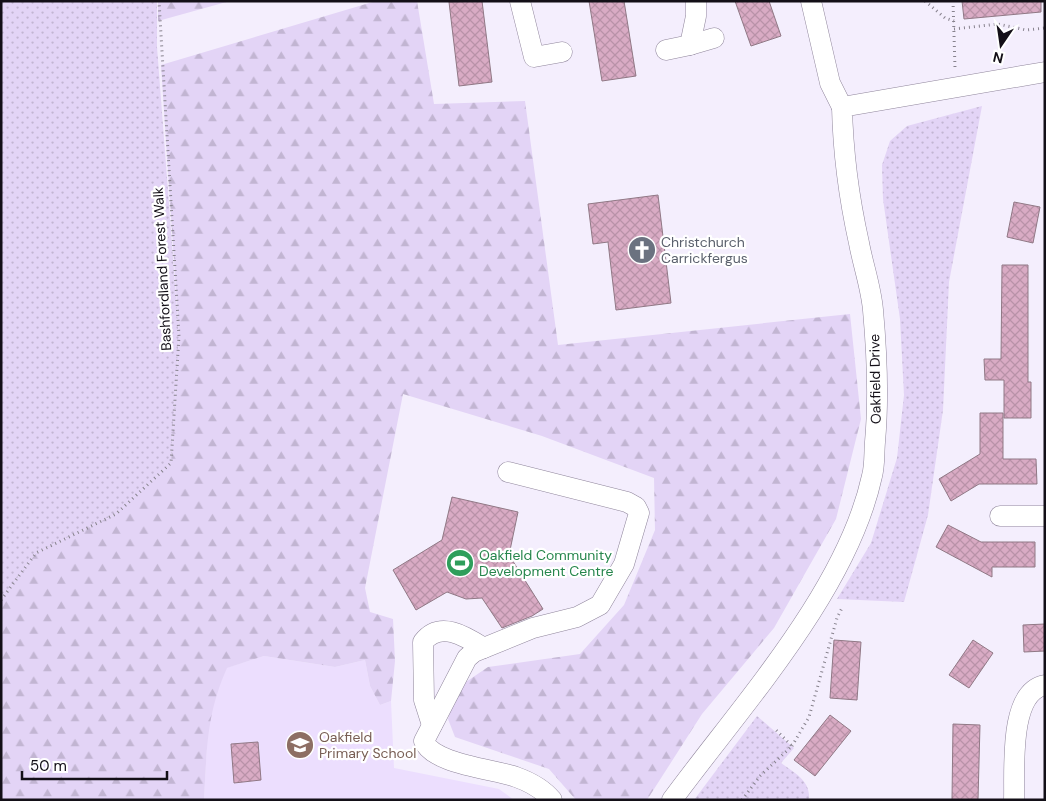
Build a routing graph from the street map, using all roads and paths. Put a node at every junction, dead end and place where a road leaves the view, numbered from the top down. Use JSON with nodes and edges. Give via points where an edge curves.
{"nodes":[{"id":1,"x":158,"y":1,"type":"edge"},
{"id":2,"x":520,"y":1,"type":"edge"},
{"id":3,"x":696,"y":1,"type":"edge"},
{"id":4,"x":811,"y":1,"type":"edge"},
{"id":5,"x":925,"y":1,"type":"edge"},
{"id":6,"x":953,"y":1,"type":"edge"},
{"id":7,"x":954,"y":21,"type":"junction"},
{"id":8,"x":1045,"y":28,"type":"edge"},
{"id":9,"x":954,"y":29,"type":"junction"},
{"id":10,"x":714,"y":38,"type":"dead end"},
{"id":11,"x":690,"y":44,"type":"junction"},
{"id":12,"x":666,"y":50,"type":"dead end"},
{"id":13,"x":562,"y":52,"type":"dead end"},
{"id":14,"x":1045,"y":72,"type":"edge"},
{"id":15,"x":955,"y":87,"type":"junction"},
{"id":16,"x":842,"y":108,"type":"junction"},
{"id":17,"x":508,"y":472,"type":"dead end"},
{"id":18,"x":1000,"y":516,"type":"dead end"},
{"id":19,"x":1045,"y":516,"type":"edge"},
{"id":20,"x":1,"y":600,"type":"edge"},
{"id":21,"x":842,"y":608,"type":"dead end"},
{"id":22,"x":484,"y":648,"type":"junction"},
{"id":23,"x":1045,"y":685,"type":"edge"},
{"id":24,"x":432,"y":725,"type":"junction"},
{"id":25,"x":774,"y":728,"type":"dead end"},
{"id":26,"x":792,"y":746,"type":"junction"},
{"id":27,"x":552,"y":800,"type":"edge"},
{"id":28,"x":672,"y":800,"type":"edge"},
{"id":29,"x":742,"y":800,"type":"edge"},
{"id":30,"x":1014,"y":800,"type":"edge"}],
"edges":[{"from":1,"to":20,"type":"path","name":"Bashfordland Forest Walk","via":[[179,336],[172,463],[116,514],[36,553]]},
{"from":2,"to":13,"type":"street","via":[[534,57]]},
{"from":3,"to":11,"type":"street"},
{"from":4,"to":16,"type":"street","via":[[830,83]]},
{"from":5,"to":7,"type":"path","via":[[945,18]]},
{"from":6,"to":7,"type":"path"},
{"from":7,"to":9,"type":"path"},
{"from":8,"to":9,"type":"path","via":[[1026,30],[998,24]]},
{"from":9,"to":15,"type":"path"},
{"from":10,"to":11,"type":"street"},
{"from":11,"to":12,"type":"street"},
{"from":14,"to":15,"type":"street"},
{"from":15,"to":16,"type":"street"},
{"from":16,"to":28,"type":"street","name":"Oakfield Drive","via":[[842,146],[874,324],[877,359],[873,476],[857,524],[820,599]]},
{"from":17,"to":22,"type":"street","via":[[627,502],[639,513],[624,564],[600,605],[577,617],[533,628]]},
{"from":18,"to":19,"type":"street"},
{"from":21,"to":26,"type":"path","via":[[808,718]]},
{"from":22,"to":24,"type":"street","via":[[467,658]]},
{"from":22,"to":24,"type":"street","via":[[450,631],[429,634],[423,642],[424,700]]},
{"from":23,"to":30,"type":"street","via":[[1027,696],[1019,714]]},
{"from":24,"to":27,"type":"street","via":[[424,741],[426,748],[452,761],[515,776],[535,785]]},
{"from":25,"to":26,"type":"path"},
{"from":26,"to":29,"type":"path","via":[[760,776]]}]}
